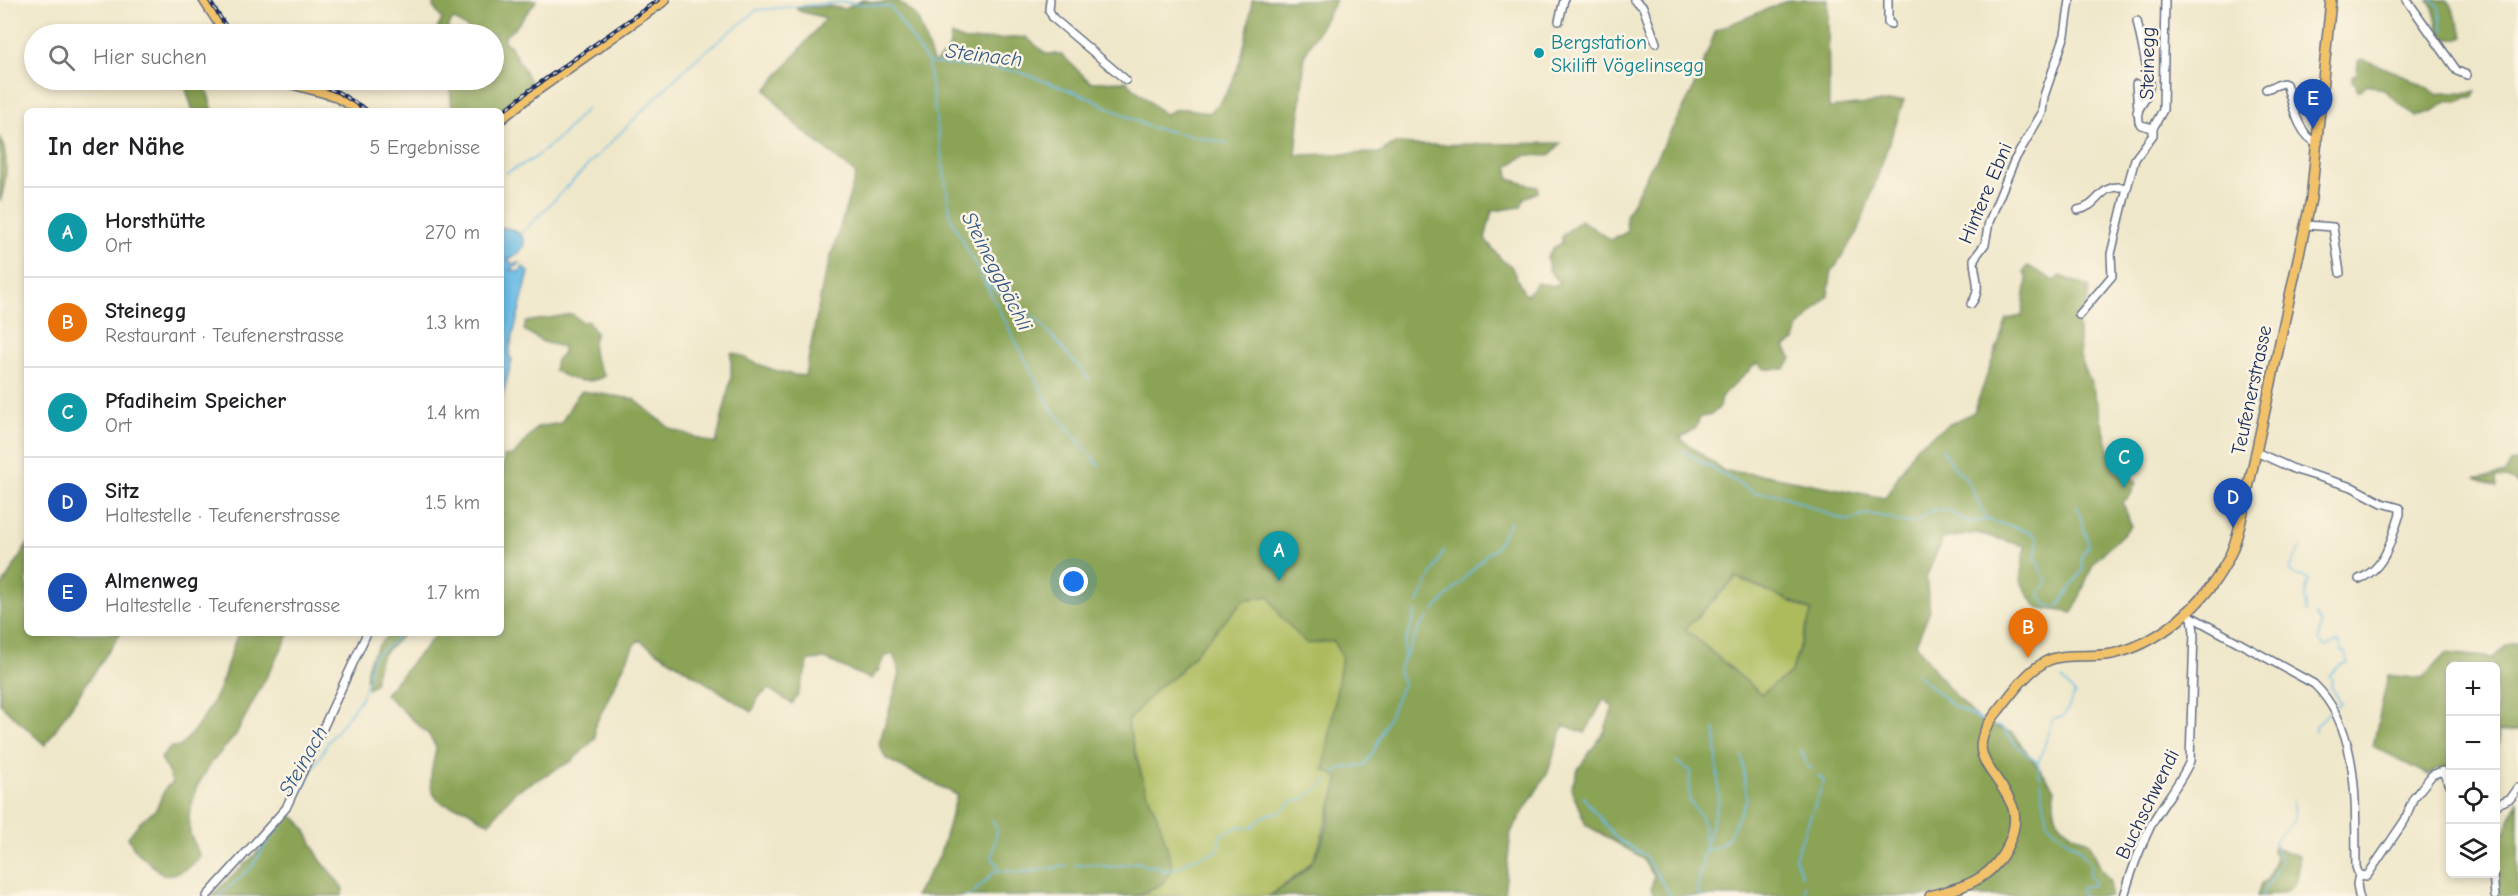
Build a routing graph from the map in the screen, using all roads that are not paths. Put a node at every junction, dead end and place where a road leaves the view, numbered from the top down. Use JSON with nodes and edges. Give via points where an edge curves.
{"nodes":[{"id":1,"x":204,"y":0,"type":"edge"},
{"id":2,"x":665,"y":0,"type":"edge"},
{"id":3,"x":1050,"y":0,"type":"edge"},
{"id":4,"x":1564,"y":0,"type":"edge"},
{"id":5,"x":1634,"y":0,"type":"edge"},
{"id":6,"x":1888,"y":0,"type":"edge"},
{"id":7,"x":2070,"y":0,"type":"edge"},
{"id":8,"x":2165,"y":0,"type":"edge"},
{"id":9,"x":2331,"y":0,"type":"edge"},
{"id":10,"x":2407,"y":0,"type":"edge"},
{"id":11,"x":1559,"y":21,"type":"dead end"},
{"id":12,"x":2137,"y":21,"type":"dead end"},
{"id":13,"x":220,"y":24,"type":"edge"},
{"id":14,"x":1891,"y":24,"type":"dead end"},
{"id":15,"x":1656,"y":43,"type":"dead end"},
{"id":16,"x":2467,"y":75,"type":"dead end"},
{"id":17,"x":1126,"y":80,"type":"dead end"},
{"id":18,"x":2136,"y":84,"type":"dead end"},
{"id":19,"x":2266,"y":89,"type":"dead end"},
{"id":20,"x":314,"y":90,"type":"edge"},
{"id":21,"x":357,"y":108,"type":"edge"},
{"id":22,"x":2138,"y":112,"type":"junction"},
{"id":23,"x":504,"y":116,"type":"edge"},
{"id":24,"x":2153,"y":128,"type":"junction"},
{"id":25,"x":2318,"y":143,"type":"junction"},
{"id":26,"x":2127,"y":188,"type":"junction"},
{"id":27,"x":2078,"y":210,"type":"dead end"},
{"id":28,"x":2306,"y":225,"type":"junction"},
{"id":29,"x":2340,"y":273,"type":"dead end"},
{"id":30,"x":1971,"y":304,"type":"dead end"},
{"id":31,"x":2079,"y":315,"type":"dead end"},
{"id":32,"x":2256,"y":452,"type":"junction"},
{"id":33,"x":2359,"y":579,"type":"dead end"},
{"id":34,"x":2189,"y":614,"type":"junction"},
{"id":35,"x":366,"y":636,"type":"edge"},
{"id":36,"x":2446,"y":777,"type":"edge"},
{"id":37,"x":2518,"y":788,"type":"edge"},
{"id":38,"x":2500,"y":803,"type":"edge"},
{"id":39,"x":2359,"y":875,"type":"junction"},
{"id":40,"x":2493,"y":878,"type":"edge"},
{"id":41,"x":207,"y":896,"type":"edge"},
{"id":42,"x":1930,"y":896,"type":"edge"},
{"id":43,"x":2124,"y":896,"type":"edge"},
{"id":44,"x":2359,"y":896,"type":"edge"},
{"id":45,"x":2495,"y":896,"type":"edge"}],
"edges":[{"from":1,"to":13,"type":"main road"},
{"from":2,"to":23,"type":"main road"},
{"from":3,"to":17,"type":"street","via":[[1053,18]]},
{"from":4,"to":11,"type":"street"},
{"from":5,"to":15,"type":"street","via":[[1642,8]]},
{"from":6,"to":14,"type":"street"},
{"from":7,"to":30,"type":"street","name":"Hintere Ebni","via":[[2065,35],[2042,113],[2014,161],[1984,244],[1974,259],[1978,286]]},
{"from":8,"to":24,"type":"street","name":"Steinegg","via":[[2163,110]]},
{"from":9,"to":25,"type":"main road","name":"Teufenerstrasse"},
{"from":10,"to":16,"type":"street","via":[[2457,71]]},
{"from":12,"to":22,"type":"street","via":[[2150,83]]},
{"from":18,"to":22,"type":"street"},
{"from":19,"to":25,"type":"street","via":[[2286,84],[2300,124]]},
{"from":20,"to":21,"type":"main road"},
{"from":22,"to":24,"type":"street","via":[[2141,125]]},
{"from":24,"to":26,"type":"street","name":"Steinegg","via":[[2135,159]]},
{"from":25,"to":28,"type":"main road","name":"Teufenerstrasse"},
{"from":26,"to":27,"type":"street","via":[[2110,187]]},
{"from":26,"to":31,"type":"street","name":"Steinegg","via":[[2111,254],[2112,276]]},
{"from":28,"to":29,"type":"street","via":[[2333,227]]},
{"from":28,"to":32,"type":"main road","name":"Teufenerstrasse"},
{"from":32,"to":33,"type":"street","via":[[2400,508],[2379,566]]},
{"from":32,"to":34,"type":"main road","name":"Teufenerstrasse","via":[[2229,556]]},
{"from":34,"to":39,"type":"street","via":[[2322,691],[2348,741],[2352,759]]},
{"from":34,"to":42,"type":"main road","name":"Teufenerstrasse","via":[[2130,649],[2061,658],[2044,663],[2027,677],[1996,713],[1981,745],[1986,765],[2013,808],[2011,837],[1997,861],[1982,876]]},
{"from":34,"to":43,"type":"street","name":"Buchschwendi","via":[[2194,632],[2190,761],[2152,825]]},
{"from":35,"to":41,"type":"street","via":[[285,808]]},
{"from":36,"to":39,"type":"street","via":[[2442,771],[2432,775],[2413,799],[2405,820],[2373,868],[2367,876]]},
{"from":37,"to":38,"type":"street","via":[[2511,798]]},
{"from":39,"to":44,"type":"street"},
{"from":40,"to":45,"type":"street"}]}
